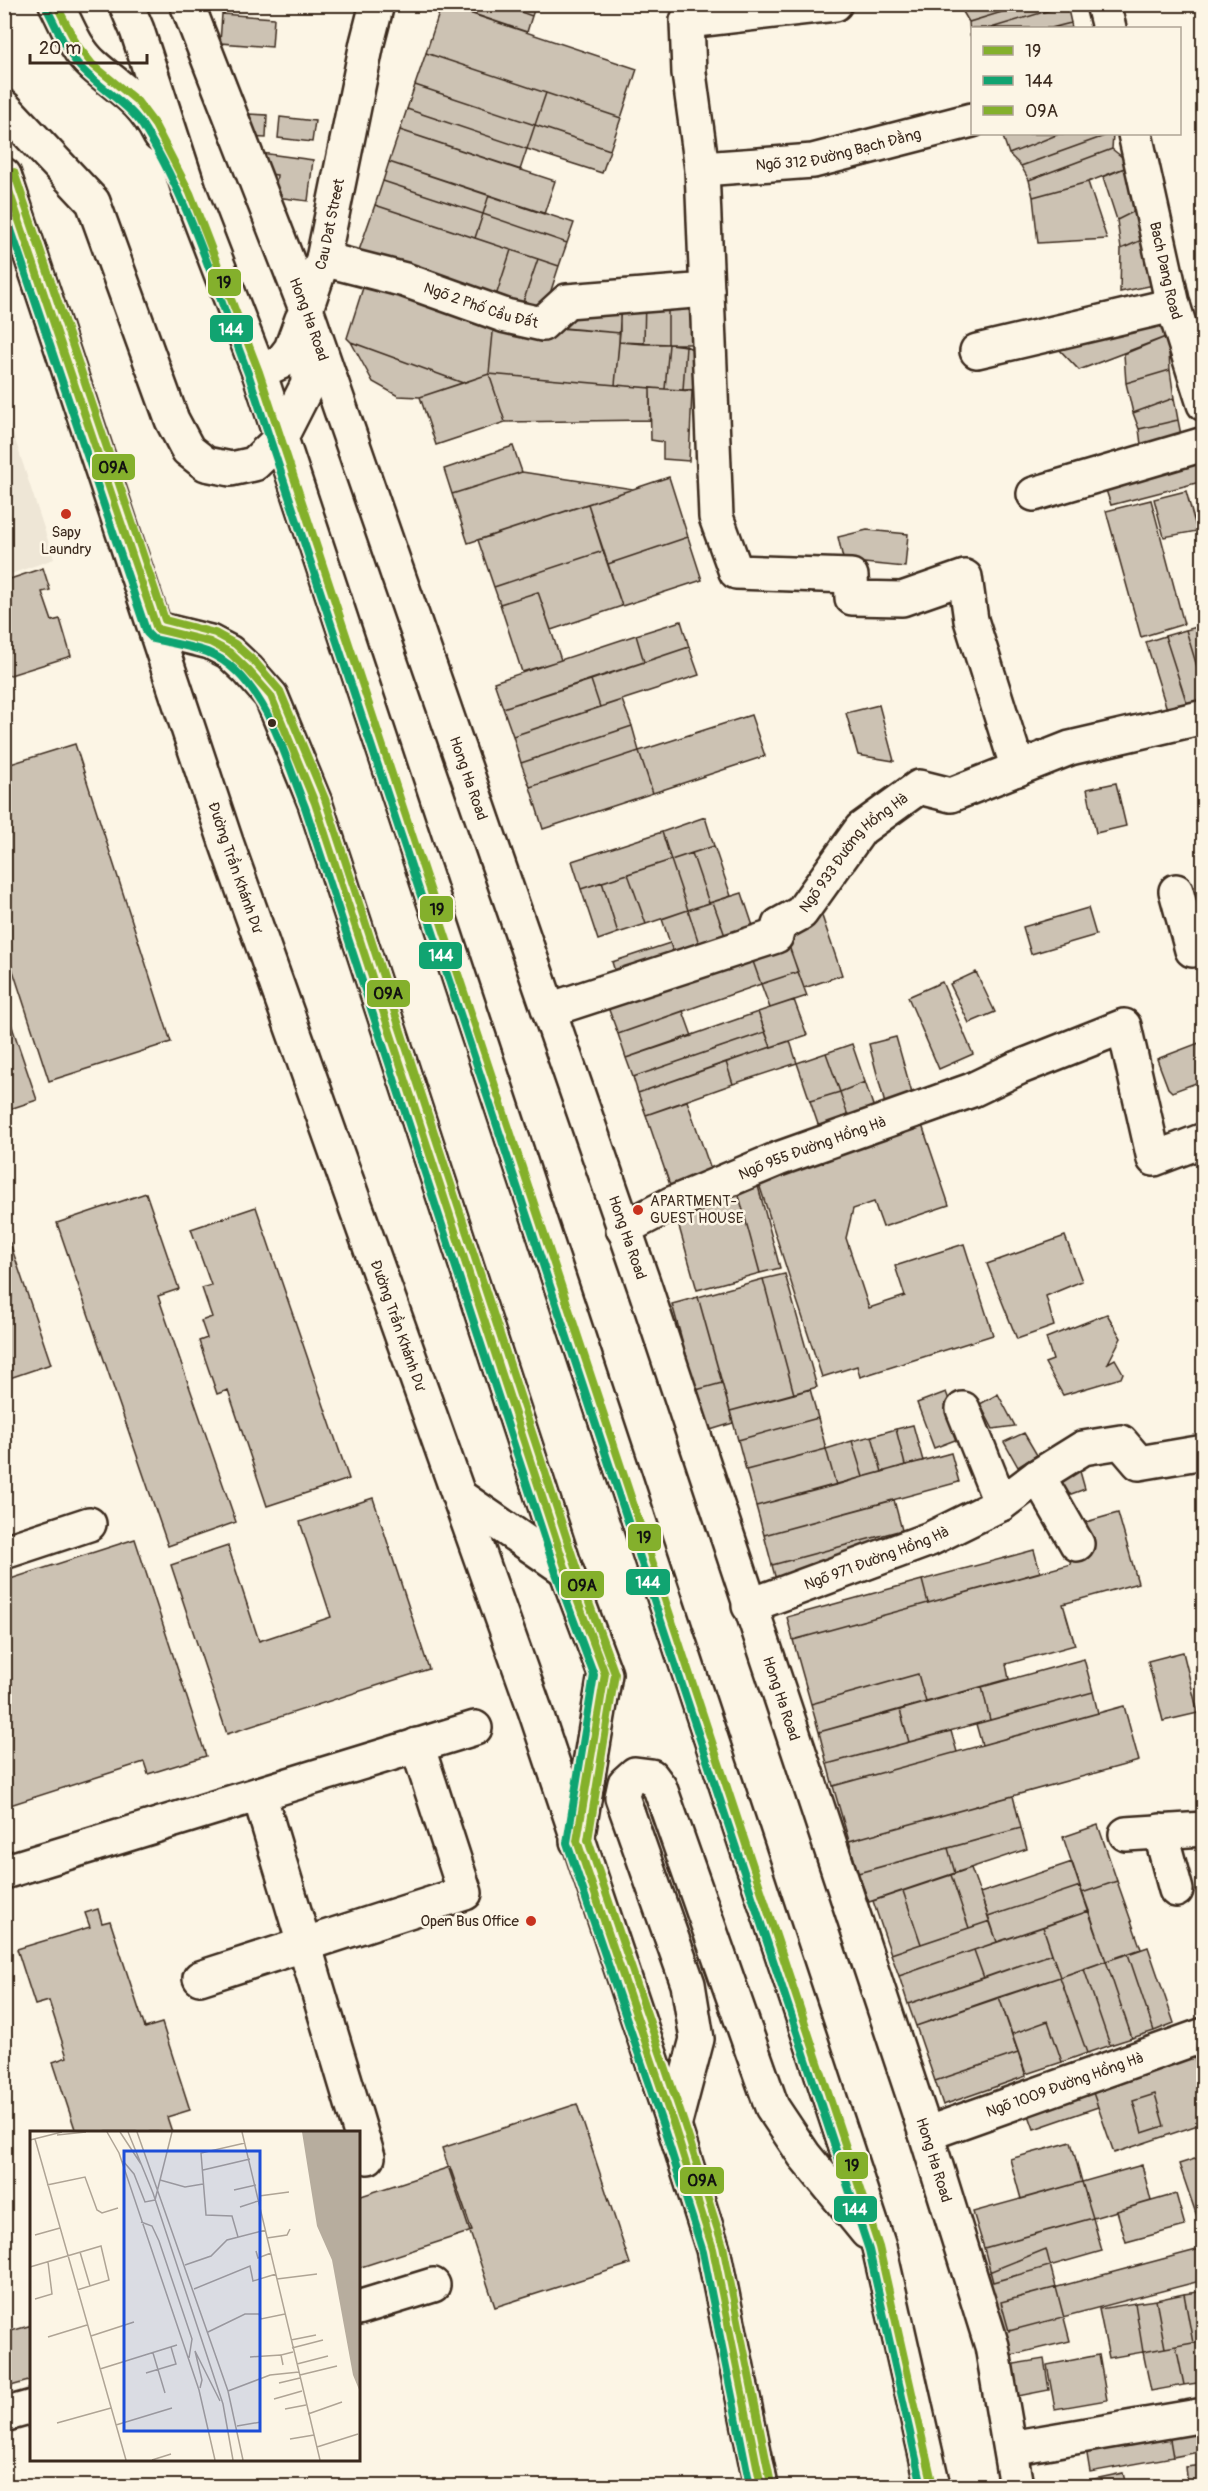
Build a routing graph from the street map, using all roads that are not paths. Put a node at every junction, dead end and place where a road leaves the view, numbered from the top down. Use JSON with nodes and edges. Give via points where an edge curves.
{"nodes":[{"id":1,"x":56,"y":4,"type":"edge"},
{"id":2,"x":126,"y":4,"type":"edge"},
{"id":3,"x":186,"y":4,"type":"edge"},
{"id":4,"x":377,"y":4,"type":"edge"},
{"id":5,"x":835,"y":4,"type":"edge"},
{"id":6,"x":1103,"y":4,"type":"edge"},
{"id":7,"x":1109,"y":27,"type":"edge"},
{"id":8,"x":4,"y":107,"type":"edge"},
{"id":9,"x":971,"y":120,"type":"edge"},
{"id":10,"x":1135,"y":135,"type":"edge"},
{"id":11,"x":702,"y":169,"type":"junction"},
{"id":12,"x":4,"y":175,"type":"edge"},
{"id":13,"x":190,"y":193,"type":"junction"},
{"id":14,"x":323,"y":259,"type":"junction"},
{"id":15,"x":706,"y":290,"type":"junction"},
{"id":16,"x":1173,"y":305,"type":"junction"},
{"id":17,"x":306,"y":309,"type":"junction"},
{"id":18,"x":977,"y":351,"type":"dead end"},
{"id":19,"x":259,"y":372,"type":"junction"},
{"id":20,"x":1203,"y":402,"type":"edge"},
{"id":21,"x":280,"y":438,"type":"junction"},
{"id":22,"x":1203,"y":444,"type":"edge"},
{"id":23,"x":1034,"y":494,"type":"dead end"},
{"id":24,"x":157,"y":629,"type":"junction"},
{"id":25,"x":1203,"y":717,"type":"edge"},
{"id":26,"x":1018,"y":769,"type":"junction"},
{"id":27,"x":1176,"y":891,"type":"dead end"},
{"id":28,"x":1203,"y":946,"type":"edge"},
{"id":29,"x":549,"y":1010,"type":"junction"},
{"id":30,"x":1203,"y":1140,"type":"edge"},
{"id":31,"x":623,"y":1229,"type":"junction"},
{"id":32,"x":963,"y":1409,"type":"dead end"},
{"id":33,"x":1203,"y":1452,"type":"edge"},
{"id":34,"x":1038,"y":1476,"type":"junction"},
{"id":35,"x":459,"y":1496,"type":"junction"},
{"id":36,"x":1001,"y":1504,"type":"junction"},
{"id":37,"x":89,"y":1524,"type":"dead end"},
{"id":38,"x":1077,"y":1544,"type":"dead end"},
{"id":39,"x":4,"y":1552,"type":"edge"},
{"id":40,"x":566,"y":1570,"type":"junction"},
{"id":41,"x":749,"y":1606,"type":"junction"},
{"id":42,"x":475,"y":1728,"type":"dead end"},
{"id":43,"x":417,"y":1745,"type":"junction"},
{"id":44,"x":259,"y":1794,"type":"junction"},
{"id":45,"x":1203,"y":1829,"type":"edge"},
{"id":46,"x":1160,"y":1831,"type":"junction"},
{"id":47,"x":1126,"y":1834,"type":"dead end"},
{"id":48,"x":577,"y":1841,"type":"junction"},
{"id":49,"x":4,"y":1872,"type":"edge"},
{"id":50,"x":1176,"y":1890,"type":"dead end"},
{"id":51,"x":304,"y":1944,"type":"junction"},
{"id":52,"x":200,"y":1978,"type":"dead end"},
{"id":53,"x":1203,"y":2035,"type":"edge"},
{"id":54,"x":674,"y":2126,"type":"junction"},
{"id":55,"x":926,"y":2134,"type":"junction"},
{"id":56,"x":368,"y":2157,"type":"dead end"},
{"id":57,"x":879,"y":2247,"type":"junction"},
{"id":58,"x":433,"y":2285,"type":"dead end"},
{"id":59,"x":360,"y":2307,"type":"edge"},
{"id":60,"x":30,"y":2408,"type":"edge"},
{"id":61,"x":4,"y":2415,"type":"edge"},
{"id":62,"x":1203,"y":2415,"type":"edge"},
{"id":63,"x":1010,"y":2448,"type":"junction"},
{"id":64,"x":761,"y":2487,"type":"edge"},
{"id":65,"x":933,"y":2487,"type":"edge"},
{"id":66,"x":1016,"y":2487,"type":"edge"}],
"edges":[{"from":1,"to":13,"type":"main road","via":[[77,45],[92,64],[137,101],[155,125]]},
{"from":2,"to":13,"type":"main road"},
{"from":3,"to":17,"type":"main road","name":"Hong Ha Road"},
{"from":4,"to":14,"type":"main road","name":"Cau Dat Street"},
{"from":5,"to":11,"type":"main road","via":[[687,21],[689,73]]},
{"from":6,"to":7,"type":"main road"},
{"from":8,"to":21,"type":"main road","name":"Cau Dat Street","via":[[93,202],[172,420],[188,450],[206,464],[231,469],[254,464]]},
{"from":9,"to":11,"type":"main road","name":"Ngõ 312 Đường Bạch Đằng","via":[[813,161]]},
{"from":10,"to":16,"type":"main road","name":"Bach Dang Road"},
{"from":11,"to":15,"type":"main road"},
{"from":12,"to":24,"type":"main road","name":"Đường Trần Khánh Dư"},
{"from":13,"to":19,"type":"main road"},
{"from":14,"to":15,"type":"main road","name":"Ngõ 2 Phố Cầu Đất","via":[[405,280],[506,316],[542,324],[567,301]]},
{"from":14,"to":17,"type":"main road","name":"Cau Dat Street"},
{"from":15,"to":26,"type":"main road","via":[[716,517],[736,572],[850,576],[852,598],[902,599],[965,577],[971,620]]},
{"from":16,"to":18,"type":"main road"},
{"from":16,"to":20,"type":"main road","name":"Bach Dang Road"},
{"from":17,"to":19,"type":"main road","via":[[291,349],[281,363]]},
{"from":17,"to":21,"type":"main road","name":"Cau Dat Street","via":[[308,384]]},
{"from":17,"to":29,"type":"main road","name":"Hong Ha Road"},
{"from":19,"to":21,"type":"main road"},
{"from":21,"to":57,"type":"main road"},
{"from":22,"to":23,"type":"main road"},
{"from":24,"to":35,"type":"main road","name":"Đường Trần Khánh Dư","via":[[226,842]]},
{"from":24,"to":40,"type":"main road","via":[[210,642],[230,652],[271,696],[315,803]]},
{"from":25,"to":26,"type":"main road","name":"Ngõ 933 Đường Hồng Hà","via":[[1070,748]]},
{"from":26,"to":29,"type":"main road","name":"Ngõ 933 Đường Hồng Hà","via":[[951,795],[920,788],[861,829],[801,913],[779,925],[776,936]]},
{"from":27,"to":28,"type":"main road","via":[[1192,950]]},
{"from":29,"to":31,"type":"main road","name":"Hong Ha Road"},
{"from":30,"to":31,"type":"main road","name":"Ngõ 955 Đường Hồng Hà","via":[[1154,1159],[1124,1026],[972,1090],[778,1159],[671,1204]]},
{"from":31,"to":41,"type":"main road","name":"Hong Ha Road"},
{"from":32,"to":36,"type":"main road"},
{"from":33,"to":34,"type":"main road","name":"Ngõ 971 Đường Hồng Hà","via":[[1138,1463],[1121,1442],[1083,1448]]},
{"from":34,"to":36,"type":"main road","name":"Ngõ 971 Đường Hồng Hà"},
{"from":34,"to":38,"type":"main road"},
{"from":35,"to":40,"type":"main road"},
{"from":35,"to":48,"type":"main road","name":"Đường Trần Khánh Dư"},
{"from":36,"to":41,"type":"main road","name":"Ngõ 971 Đường Hồng Hà","via":[[930,1539]]},
{"from":37,"to":39,"type":"main road"},
{"from":40,"to":48,"type":"main road","via":[[605,1674]]},
{"from":41,"to":55,"type":"main road","name":"Hong Ha Road"},
{"from":42,"to":43,"type":"main road"},
{"from":43,"to":44,"type":"main road"},
{"from":43,"to":51,"type":"main road","via":[[465,1893]]},
{"from":44,"to":49,"type":"main road"},
{"from":44,"to":51,"type":"main road"},
{"from":45,"to":46,"type":"main road"},
{"from":46,"to":47,"type":"main road"},
{"from":46,"to":50,"type":"main road"},
{"from":48,"to":54,"type":"main road","name":"Đường Trần Khánh Dư"},
{"from":51,"to":52,"type":"main road"},
{"from":51,"to":56,"type":"main road"},
{"from":53,"to":55,"type":"main road","name":"Ngõ 1009 Đường Hồng Hà"},
{"from":54,"to":57,"type":"main road","via":[[697,2039],[688,1984],[622,1797],[625,1783],[634,1774],[651,1776],[660,1788],[772,2107],[804,2155]]},
{"from":54,"to":64,"type":"main road","name":"Đường Trần Khánh Dư","via":[[713,2250]]},
{"from":55,"to":63,"type":"main road","name":"Hong Ha Road","via":[[992,2346]]},
{"from":57,"to":65,"type":"main road"},
{"from":58,"to":59,"type":"main road"},
{"from":60,"to":61,"type":"main road"},
{"from":62,"to":63,"type":"main road"},
{"from":63,"to":66,"type":"main road","name":"Hong Ha Road"}]}
